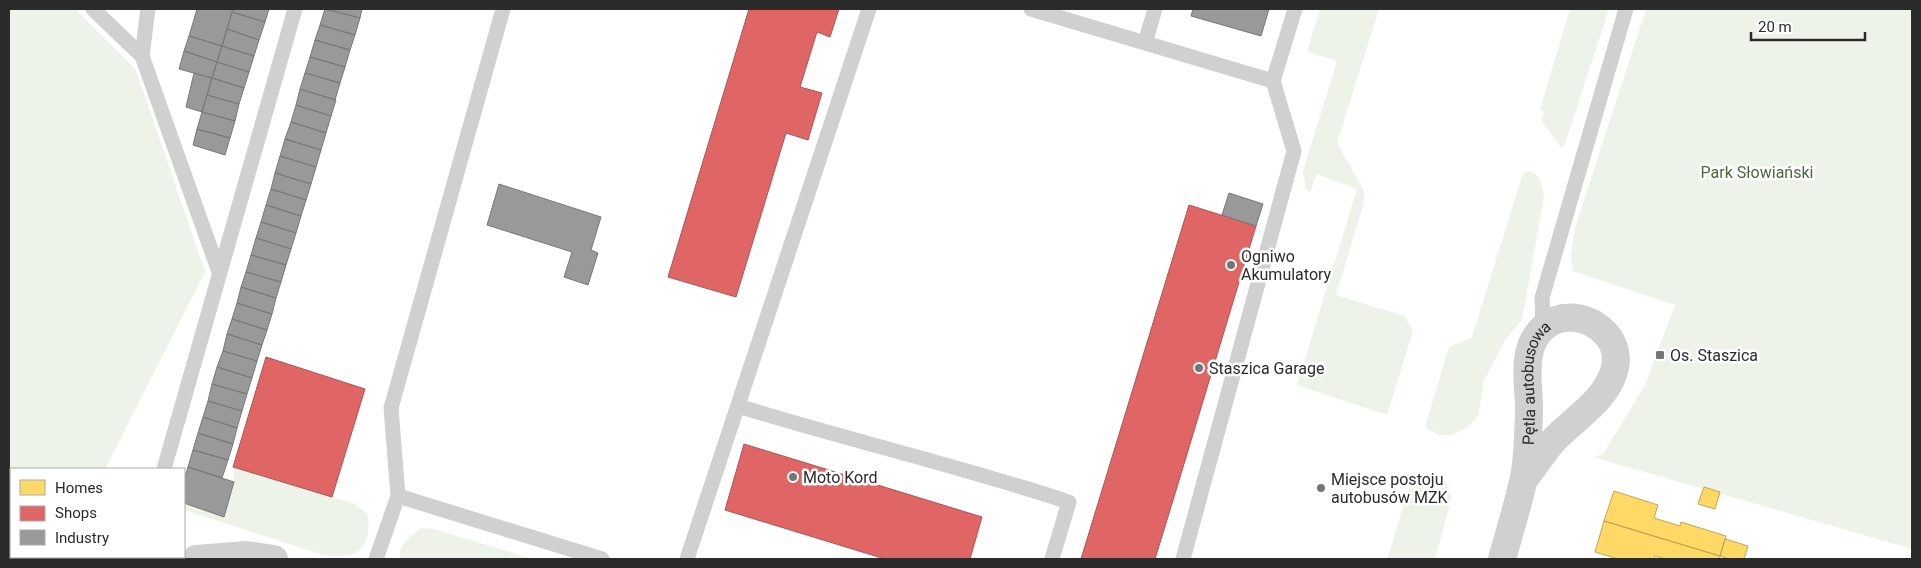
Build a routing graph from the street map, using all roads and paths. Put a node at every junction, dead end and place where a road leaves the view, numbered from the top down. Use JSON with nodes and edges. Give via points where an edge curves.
{"nodes":[{"id":1,"x":93,"y":9,"type":"edge"},
{"id":2,"x":148,"y":9,"type":"edge"},
{"id":3,"x":296,"y":9,"type":"edge"},
{"id":4,"x":503,"y":9,"type":"edge"},
{"id":5,"x":869,"y":9,"type":"edge"},
{"id":6,"x":1031,"y":9,"type":"edge"},
{"id":7,"x":1155,"y":9,"type":"edge"},
{"id":8,"x":1295,"y":9,"type":"edge"},
{"id":9,"x":1626,"y":9,"type":"edge"},
{"id":10,"x":1145,"y":43,"type":"junction"},
{"id":11,"x":142,"y":56,"type":"junction"},
{"id":12,"x":1273,"y":81,"type":"junction"},
{"id":13,"x":219,"y":272,"type":"junction"},
{"id":14,"x":1543,"y":328,"type":"junction"},
{"id":15,"x":738,"y":406,"type":"junction"},
{"id":16,"x":164,"y":468,"type":"edge"},
{"id":17,"x":1524,"y":481,"type":"junction"},
{"id":18,"x":398,"y":496,"type":"junction"},
{"id":19,"x":196,"y":559,"type":"edge"},
{"id":20,"x":274,"y":559,"type":"edge"},
{"id":21,"x":376,"y":559,"type":"edge"},
{"id":22,"x":602,"y":559,"type":"edge"},
{"id":23,"x":687,"y":559,"type":"edge"},
{"id":24,"x":1052,"y":559,"type":"edge"},
{"id":25,"x":1183,"y":559,"type":"edge"},
{"id":26,"x":1502,"y":559,"type":"edge"}],
"edges":[{"from":1,"to":11,"type":"lane"},
{"from":2,"to":11,"type":"lane"},
{"from":3,"to":13,"type":"lane"},
{"from":4,"to":18,"type":"lane","via":[[391,408]]},
{"from":5,"to":15,"type":"lane"},
{"from":6,"to":10,"type":"lane"},
{"from":7,"to":10,"type":"lane"},
{"from":8,"to":12,"type":"lane"},
{"from":9,"to":14,"type":"lane","via":[[1542,298]]},
{"from":10,"to":12,"type":"lane"},
{"from":11,"to":13,"type":"lane"},
{"from":12,"to":25,"type":"lane","via":[[1294,151]]},
{"from":13,"to":16,"type":"lane"},
{"from":14,"to":17,"type":"street","name":"Pętla autobusowa","via":[[1529,351]]},
{"from":14,"to":17,"type":"street","name":"Pętla autobusowa","via":[[1568,317],[1595,323],[1605,332],[1616,357],[1606,386],[1584,415],[1554,441]]},
{"from":15,"to":23,"type":"lane"},
{"from":15,"to":24,"type":"lane","via":[[1069,502]]},
{"from":17,"to":26,"type":"street"},
{"from":18,"to":21,"type":"lane"},
{"from":18,"to":22,"type":"lane"},
{"from":19,"to":20,"type":"street","via":[[247,555]]}]}
